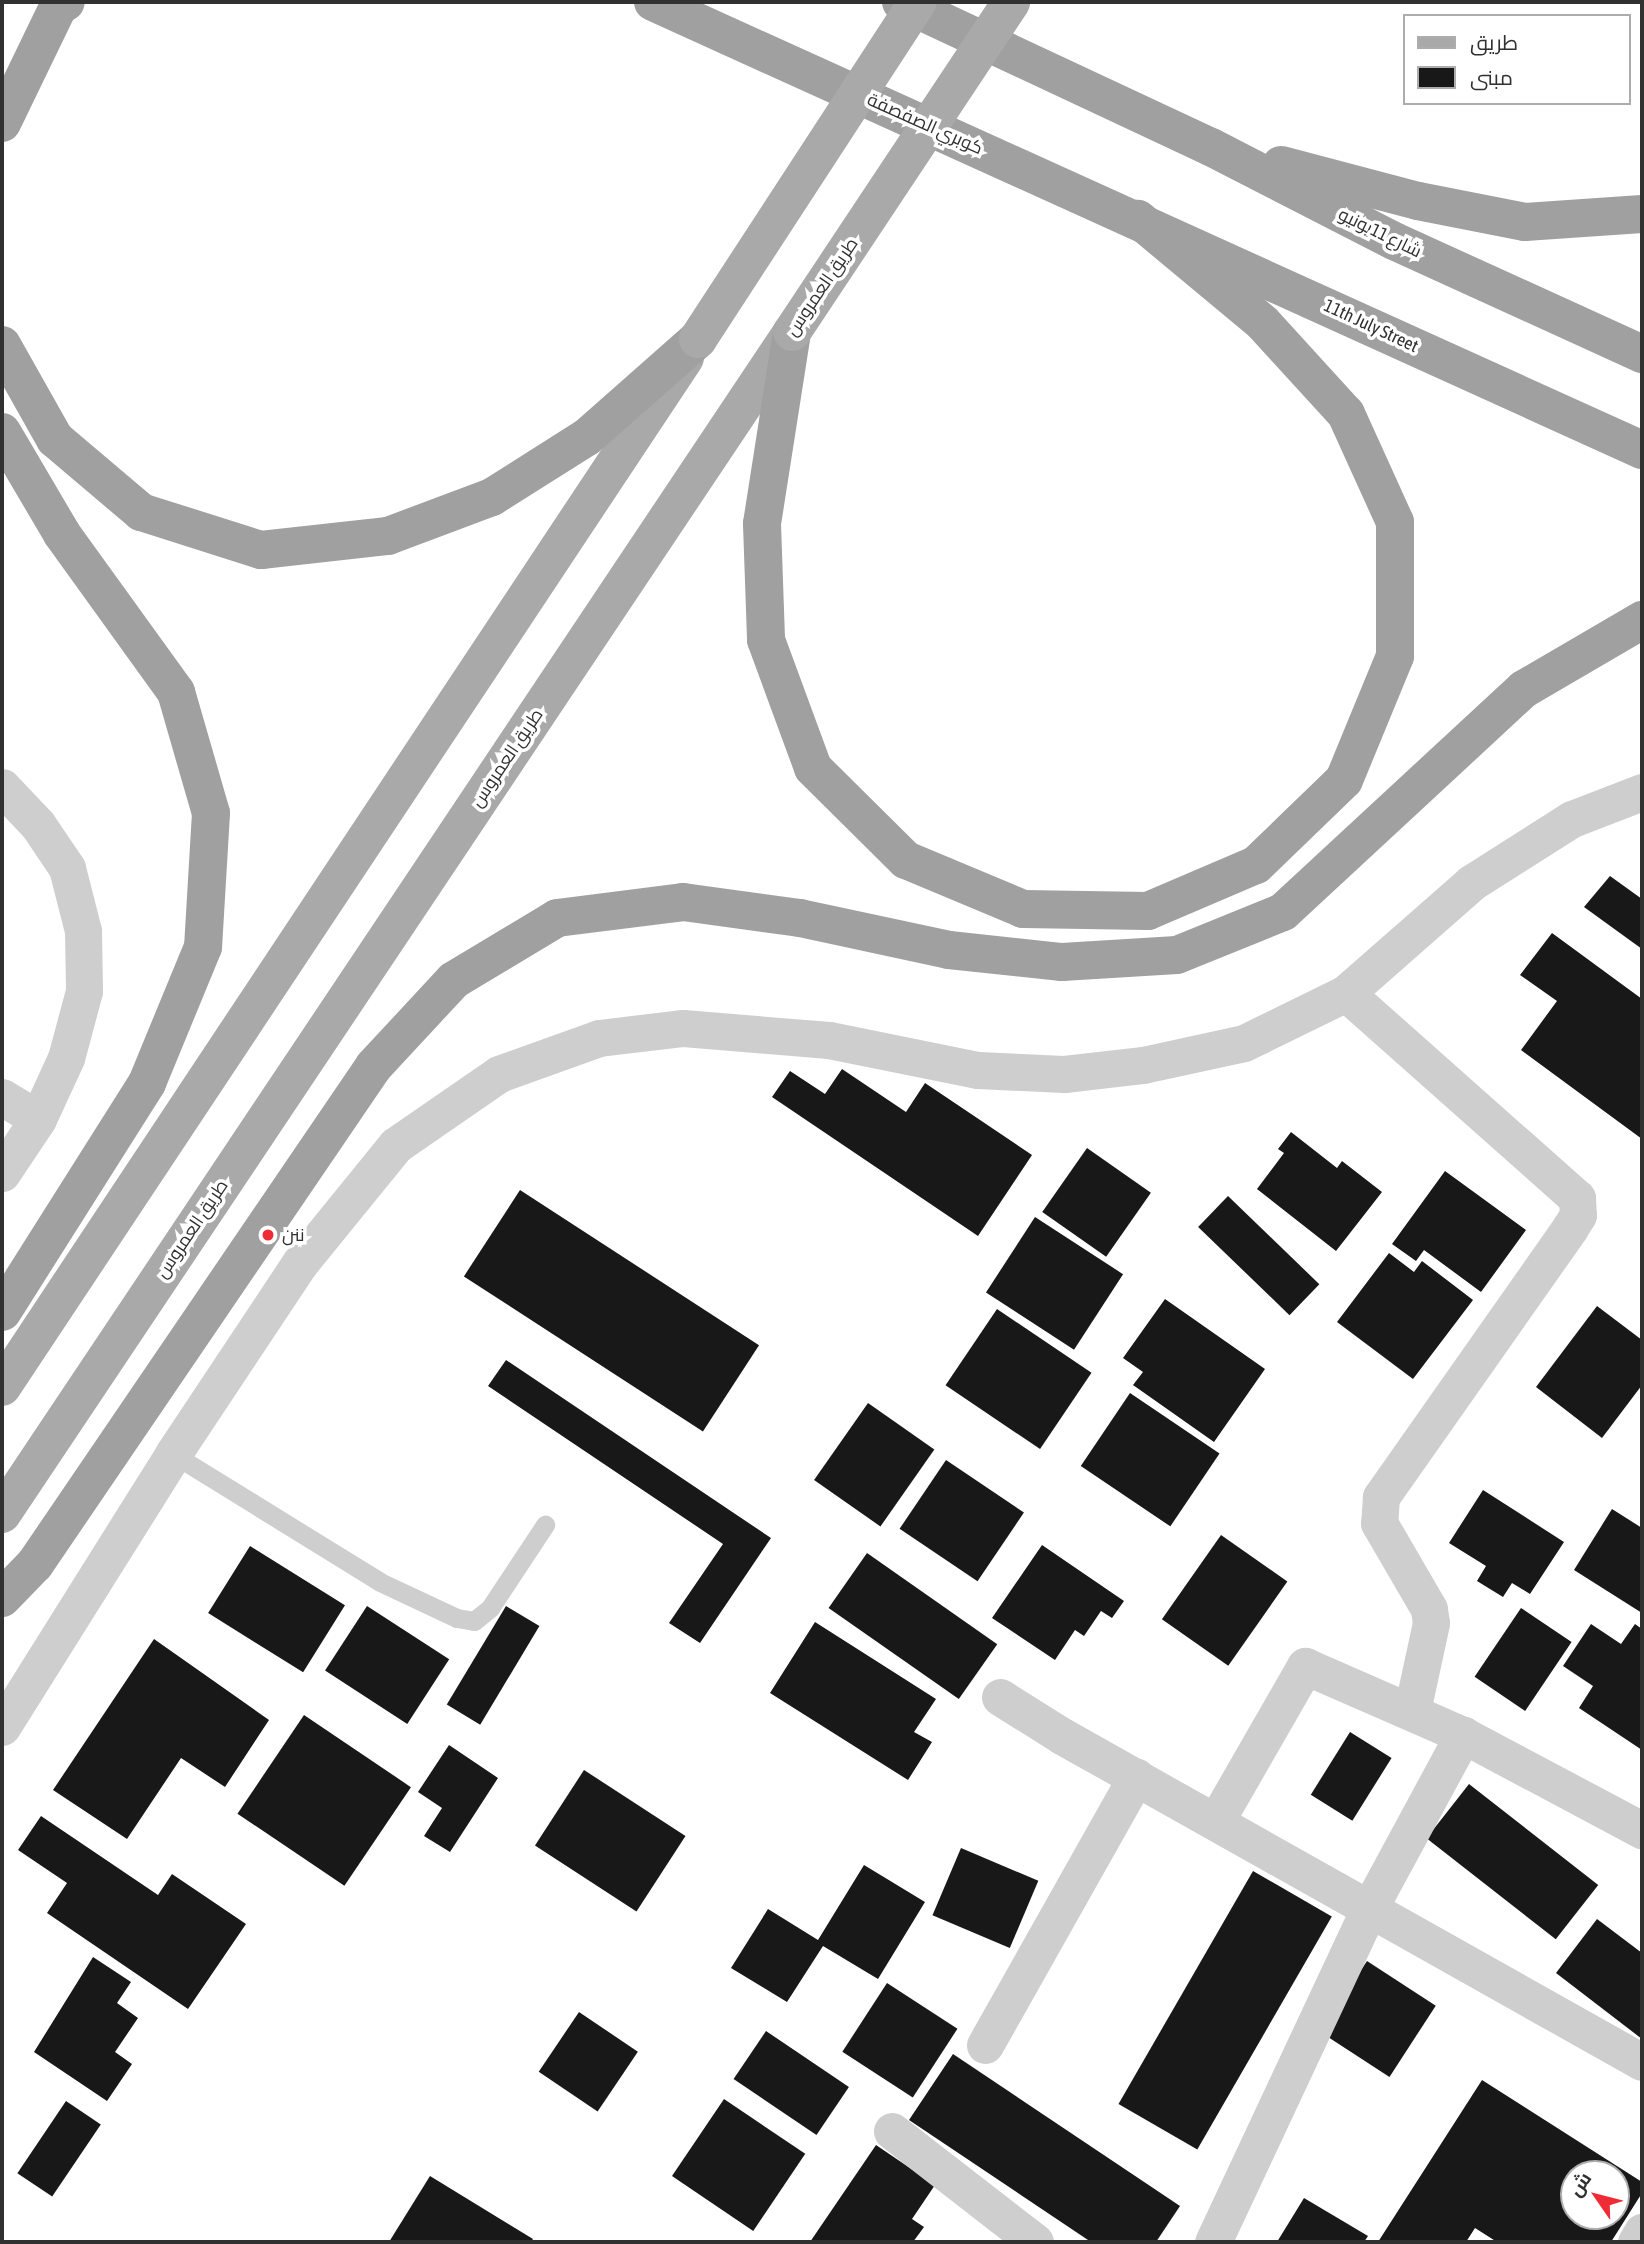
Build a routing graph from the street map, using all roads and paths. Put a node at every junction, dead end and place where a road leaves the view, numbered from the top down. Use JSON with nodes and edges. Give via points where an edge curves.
{"nodes":[{"id":1,"x":66,"y":2,"type":"edge"},
{"id":2,"x":653,"y":2,"type":"edge"},
{"id":3,"x":901,"y":2,"type":"edge"},
{"id":4,"x":918,"y":2,"type":"edge"},
{"id":5,"x":1011,"y":2,"type":"edge"},
{"id":6,"x":2,"y":123,"type":"edge"},
{"id":7,"x":1211,"y":147,"type":"junction"},
{"id":8,"x":1099,"y":201,"type":"joint"},
{"id":9,"x":1642,"y":214,"type":"edge"},
{"id":10,"x":1138,"y":219,"type":"junction"},
{"id":11,"x":792,"y":332,"type":"junction"},
{"id":12,"x":698,"y":339,"type":"junction"},
{"id":13,"x":2,"y":345,"type":"edge"},
{"id":14,"x":1642,"y":354,"type":"edge"},
{"id":15,"x":2,"y":432,"type":"edge"},
{"id":16,"x":1642,"y":450,"type":"edge"},
{"id":17,"x":1642,"y":620,"type":"edge"},
{"id":18,"x":2,"y":787,"type":"edge"},
{"id":19,"x":1642,"y":792,"type":"edge"},
{"id":20,"x":1346,"y":993,"type":"junction"},
{"id":21,"x":2,"y":1097,"type":"edge"},
{"id":22,"x":38,"y":1119,"type":"junction"},
{"id":23,"x":2,"y":1173,"type":"edge"},
{"id":24,"x":2,"y":1312,"type":"edge"},
{"id":25,"x":2,"y":1387,"type":"edge"},
{"id":26,"x":173,"y":1454,"type":"junction"},
{"id":27,"x":2,"y":1514,"type":"edge"},
{"id":28,"x":545,"y":1525,"type":"dead end"},
{"id":29,"x":2,"y":1598,"type":"edge"},
{"id":30,"x":1000,"y":1697,"type":"dead end"},
{"id":31,"x":1412,"y":1711,"type":"junction"},
{"id":32,"x":2,"y":1727,"type":"edge"},
{"id":33,"x":1463,"y":1735,"type":"junction"},
{"id":34,"x":1136,"y":1777,"type":"junction"},
{"id":35,"x":1216,"y":1821,"type":"junction"},
{"id":36,"x":1642,"y":1830,"type":"edge"},
{"id":37,"x":1370,"y":1907,"type":"junction"},
{"id":38,"x":985,"y":2045,"type":"dead end"},
{"id":39,"x":1642,"y":2062,"type":"edge"},
{"id":40,"x":892,"y":2131,"type":"dead end"},
{"id":41,"x":1642,"y":2232,"type":"edge"},
{"id":42,"x":1035,"y":2242,"type":"edge"},
{"id":43,"x":1213,"y":2242,"type":"edge"},
{"id":44,"x":1636,"y":2242,"type":"edge"}],
"edges":[{"from":1,"to":6,"type":"highway","via":[[58,7]]},
{"from":2,"to":8,"type":"highway","name":"كوبري الصفصفة"},
{"from":3,"to":7,"type":"highway","name":"شارع 11يونيو"},
{"from":4,"to":12,"type":"main road","bridge":true},
{"from":5,"to":11,"type":"main road","name":"طريق العمروس","bridge":true},
{"from":7,"to":9,"type":"highway","via":[[1418,201],[1525,222]]},
{"from":7,"to":14,"type":"highway","name":"شارع 11يونيو","via":[[1394,241]]},
{"from":8,"to":10,"type":"highway","name":"11th July Street"},
{"from":10,"to":11,"type":"highway","via":[[1264,323],[1346,414],[1395,522],[1395,656],[1344,780],[1256,865],[1148,911],[1023,909],[917,865],[906,860],[813,768],[766,640],[762,524]]},
{"from":10,"to":16,"type":"highway","name":"11th July Street"},
{"from":11,"to":27,"type":"main road","name":"طريق العمروس"},
{"from":12,"to":13,"type":"highway","via":[[587,437],[492,497],[388,536],[261,550],[141,512],[55,439]]},
{"from":12,"to":25,"type":"main road"},
{"from":15,"to":24,"type":"highway","via":[[62,534],[176,692],[211,813],[203,947],[147,1083]]},
{"from":17,"to":29,"type":"highway","via":[[1524,689],[1283,912],[1177,955],[1062,961],[961,951],[800,918],[682,902],[557,918],[454,980],[374,1066],[35,1564]]},
{"from":18,"to":22,"type":"street","via":[[38,825],[66,868],[83,931],[84,991],[66,1058]]},
{"from":19,"to":20,"type":"street","via":[[1572,819],[1471,883]]},
{"from":20,"to":26,"type":"street","via":[[1244,1043],[1143,1065],[1064,1074],[978,1070],[829,1040],[684,1028],[598,1038],[499,1074],[396,1145],[300,1263]]},
{"from":20,"to":31,"type":"street","via":[[1577,1198],[1578,1215],[1570,1228],[1381,1497],[1379,1523],[1429,1609],[1431,1623]]},
{"from":21,"to":22,"type":"street"},
{"from":22,"to":23,"type":"street"},
{"from":26,"to":28,"type":"lane","via":[[380,1581],[457,1618],[474,1620],[490,1608]]},
{"from":26,"to":32,"type":"street"},
{"from":30,"to":34,"type":"street"},
{"from":31,"to":33,"type":"street"},
{"from":31,"to":35,"type":"street","via":[[1305,1666]]},
{"from":33,"to":36,"type":"street"},
{"from":33,"to":37,"type":"street"},
{"from":34,"to":35,"type":"street"},
{"from":34,"to":38,"type":"street"},
{"from":35,"to":37,"type":"street"},
{"from":37,"to":39,"type":"street"},
{"from":37,"to":43,"type":"street"},
{"from":40,"to":42,"type":"street"},
{"from":41,"to":44,"type":"street"}]}
